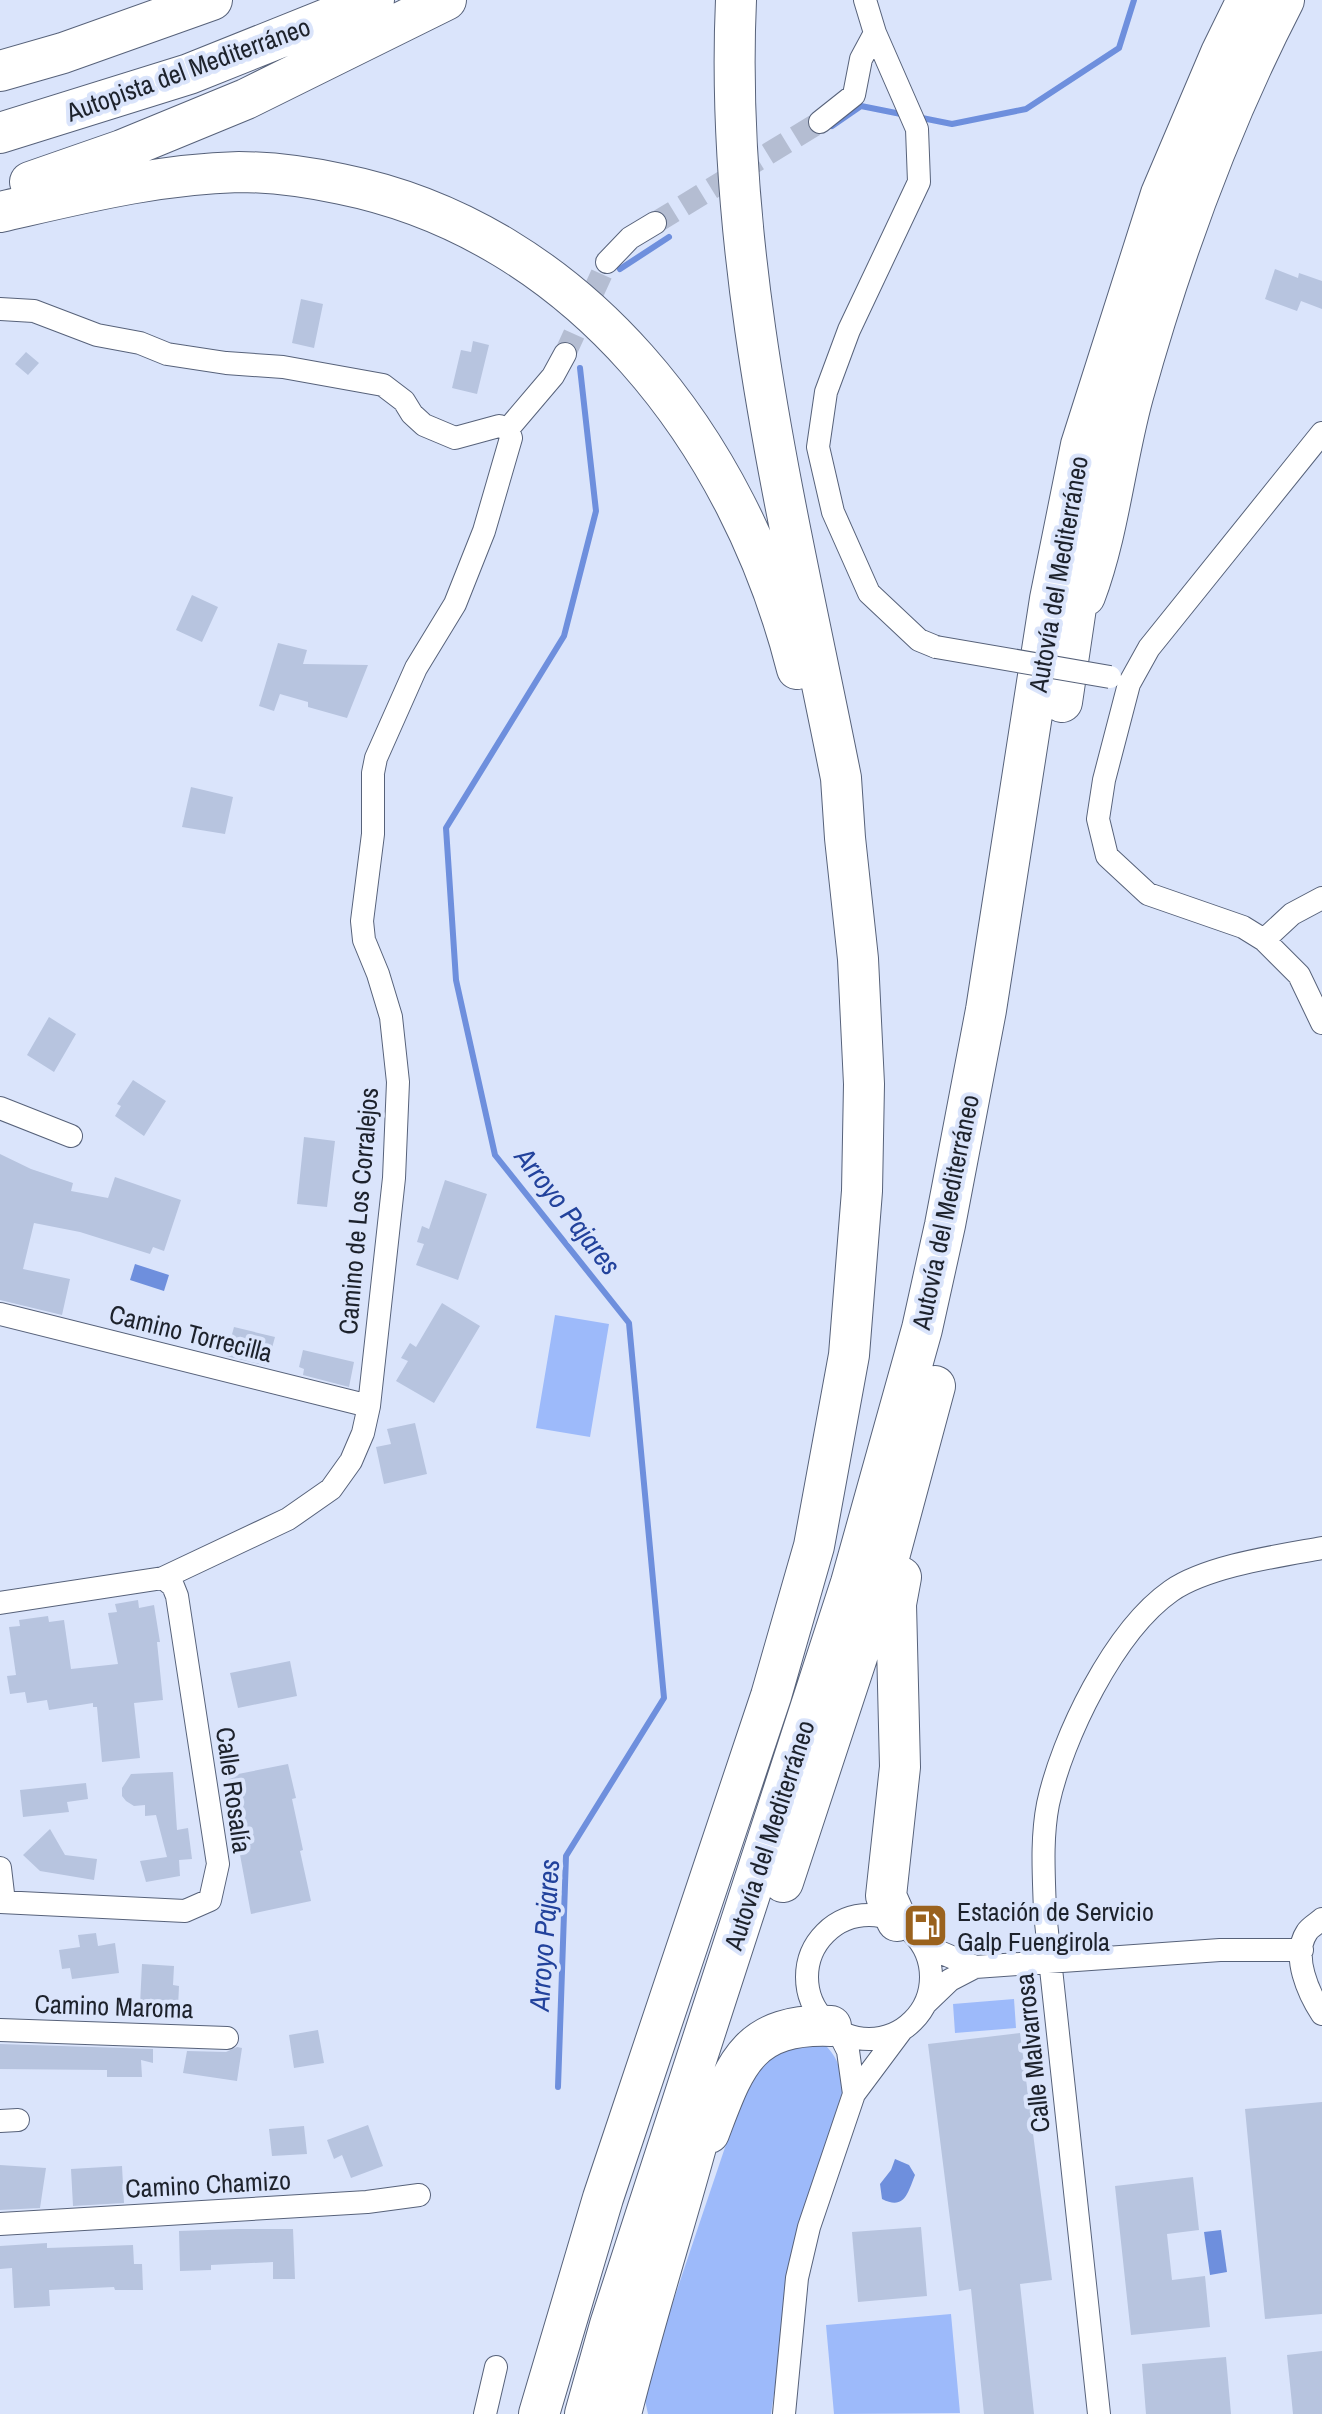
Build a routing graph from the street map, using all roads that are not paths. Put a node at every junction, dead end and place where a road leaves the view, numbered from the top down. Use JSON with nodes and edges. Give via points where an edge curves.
{"nodes":[{"id":1,"x":212,"y":0,"type":"edge"},
{"id":2,"x":374,"y":0,"type":"edge"},
{"id":3,"x":446,"y":0,"type":"edge"},
{"id":4,"x":736,"y":0,"type":"edge"},
{"id":5,"x":865,"y":0,"type":"edge"},
{"id":6,"x":1247,"y":0,"type":"edge"},
{"id":7,"x":1284,"y":0,"type":"edge"},
{"id":8,"x":875,"y":33,"type":"junction"},
{"id":9,"x":0,"y":71,"type":"edge"},
{"id":10,"x":820,"y":122,"type":"tunnel mouth"},
{"id":11,"x":0,"y":133,"type":"edge"},
{"id":12,"x":0,"y":192,"type":"edge"},
{"id":13,"x":0,"y":212,"type":"edge"},
{"id":14,"x":655,"y":223,"type":"tunnel mouth"},
{"id":15,"x":607,"y":262,"type":"tunnel mouth"},
{"id":16,"x":0,"y":309,"type":"edge"},
{"id":17,"x":565,"y":354,"type":"tunnel mouth"},
{"id":18,"x":1100,"y":392,"type":"junction"},
{"id":19,"x":508,"y":429,"type":"junction"},
{"id":20,"x":1322,"y":433,"type":"edge"},
{"id":21,"x":1075,"y":622,"type":"junction"},
{"id":22,"x":1120,"y":681,"type":"junction"},
{"id":23,"x":845,"y":838,"type":"junction"},
{"id":24,"x":1322,"y":898,"type":"edge"},
{"id":25,"x":1264,"y":940,"type":"junction"},
{"id":26,"x":1321,"y":1017,"type":"edge"},
{"id":27,"x":0,"y":1108,"type":"edge"},
{"id":28,"x":71,"y":1136,"type":"dead end"},
{"id":29,"x":0,"y":1314,"type":"edge"},
{"id":30,"x":369,"y":1406,"type":"junction"},
{"id":31,"x":914,"y":1472,"type":"junction"},
{"id":32,"x":1322,"y":1548,"type":"edge"},
{"id":33,"x":163,"y":1578,"type":"junction"},
{"id":34,"x":0,"y":1603,"type":"edge"},
{"id":35,"x":0,"y":1868,"type":"edge"},
{"id":36,"x":2,"y":1902,"type":"edge"},
{"id":37,"x":1322,"y":1919,"type":"edge"},
{"id":38,"x":910,"y":1933,"type":"junction"},
{"id":39,"x":1302,"y":1950,"type":"junction"},
{"id":40,"x":1050,"y":1963,"type":"junction"},
{"id":41,"x":975,"y":1967,"type":"junction"},
{"id":42,"x":926,"y":2003,"type":"junction"},
{"id":43,"x":1322,"y":2014,"type":"edge"},
{"id":44,"x":835,"y":2028,"type":"junction"},
{"id":45,"x":0,"y":2030,"type":"edge"},
{"id":46,"x":901,"y":2031,"type":"junction"},
{"id":47,"x":227,"y":2038,"type":"dead end"},
{"id":48,"x":854,"y":2094,"type":"junction"},
{"id":49,"x":419,"y":2195,"type":"dead end"},
{"id":50,"x":684,"y":2196,"type":"junction"},
{"id":51,"x":0,"y":2224,"type":"edge"},
{"id":52,"x":496,"y":2367,"type":"dead end"},
{"id":53,"x":485,"y":2414,"type":"edge"},
{"id":54,"x":539,"y":2414,"type":"edge"},
{"id":55,"x":585,"y":2414,"type":"edge"},
{"id":56,"x":621,"y":2414,"type":"edge"},
{"id":57,"x":784,"y":2414,"type":"edge"},
{"id":58,"x":1099,"y":2414,"type":"edge"}],
"edges":[{"from":1,"to":9,"type":"highway"},
{"from":2,"to":11,"type":"highway","name":"Autopista del Mediterráneo","via":[[189,74]]},
{"from":3,"to":12,"type":"highway","via":[[246,99]]},
{"from":4,"to":23,"type":"highway","name":"Autovía del Mediterráneo","via":[[735,150],[757,352],[841,778]]},
{"from":5,"to":8,"type":"street"},
{"from":6,"to":18,"type":"highway","name":"Autovía del Mediterráneo","via":[[1161,194]]},
{"from":7,"to":21,"type":"highway","via":[[1216,146],[1181,239],[1130,409],[1095,569]]},
{"from":8,"to":10,"type":"street","via":[[861,59],[854,95]]},
{"from":8,"to":22,"type":"street","bridge":true,"via":[[917,129],[919,182],[849,330],[826,392],[818,447],[833,512],[869,593],[919,640]]},
{"from":13,"to":23,"type":"highway","via":[[175,176],[241,172],[307,177],[374,191],[436,212],[540,269],[643,365],[699,442],[739,512],[789,640],[824,780]]},
{"from":14,"to":15,"type":"street","via":[[630,238]]},
{"from":16,"to":19,"type":"street","via":[[34,311],[167,354],[383,385],[424,425],[455,438],[499,426]]},
{"from":17,"to":19,"type":"street"},
{"from":18,"to":21,"type":"highway","via":[[1099,447]]},
{"from":18,"to":55,"type":"highway","name":"Autovía del Mediterráneo","via":[[1081,445],[1050,599],[986,1010],[918,1343],[851,1583]]},
{"from":19,"to":30,"type":"street","name":"Camino de Los Corralejos","via":[[509,446],[471,565],[455,604],[416,668],[373,773],[373,834],[362,921],[391,1017],[398,1082],[394,1178]]},
{"from":20,"to":22,"type":"street"},
{"from":21,"to":31,"type":"highway","via":[[996,1106],[959,1293]]},
{"from":22,"to":25,"type":"street","via":[[1098,819],[1107,856],[1148,894],[1243,927]]},
{"from":23,"to":54,"type":"highway","name":"Autovía del Mediterráneo","via":[[859,974],[862,1191],[849,1355],[814,1546],[771,1696],[603,2198]]},
{"from":24,"to":25,"type":"street","via":[[1292,914]]},
{"from":25,"to":26,"type":"street","via":[[1299,975]]},
{"from":27,"to":28,"type":"street"},
{"from":29,"to":30,"type":"street","name":"Camino Torrecilla"},
{"from":30,"to":33,"type":"street","name":"Camino de Los Corralejos","via":[[351,1461],[331,1489],[288,1519]]},
{"from":31,"to":38,"type":"highway","via":[[914,1519],[896,1604],[900,1767],[886,1896]]},
{"from":31,"to":50,"type":"highway","via":[[820,1774],[710,2097]]},
{"from":32,"to":40,"type":"street","name":"Calle Malvarrosa","via":[[1204,1574],[1172,1590],[1151,1608],[1093,1686],[1064,1750],[1048,1805],[1043,1860]]},
{"from":33,"to":34,"type":"street","name":"Camino de Los Corralejos"},
{"from":33,"to":36,"type":"street","name":"Calle Rosalía","via":[[177,1596],[218,1864],[210,1900],[185,1911]]},
{"from":35,"to":36,"type":"street"},
{"from":37,"to":39,"type":"street","via":[[1306,1933]]},
{"from":38,"to":41,"type":"street","via":[[948,1958]]},
{"from":38,"to":42,"type":"street","via":[[932,1973]]},
{"from":38,"to":44,"type":"street","via":[[875,1915],[854,1916],[835,1924],[819,1940],[809,1958],[807,1980],[813,2005]]},
{"from":39,"to":40,"type":"street","via":[[1220,1950]]},
{"from":39,"to":43,"type":"street","via":[[1304,1977]]},
{"from":40,"to":41,"type":"street"},
{"from":40,"to":58,"type":"street","name":"Calle Malvarrosa"},
{"from":41,"to":42,"type":"street","via":[[950,1980]]},
{"from":42,"to":46,"type":"street"},
{"from":44,"to":46,"type":"street","via":[[870,2039]]},
{"from":44,"to":48,"type":"street","via":[[853,2068]]},
{"from":44,"to":50,"type":"highway","via":[[805,2025],[776,2032],[750,2049],[732,2073]]},
{"from":45,"to":47,"type":"street","name":"Camino Maroma"},
{"from":46,"to":48,"type":"street"},
{"from":48,"to":57,"type":"street","via":[[797,2278]]},
{"from":49,"to":51,"type":"street","name":"Camino Chamizo"},
{"from":50,"to":56,"type":"highway"},
{"from":52,"to":53,"type":"street"}]}
